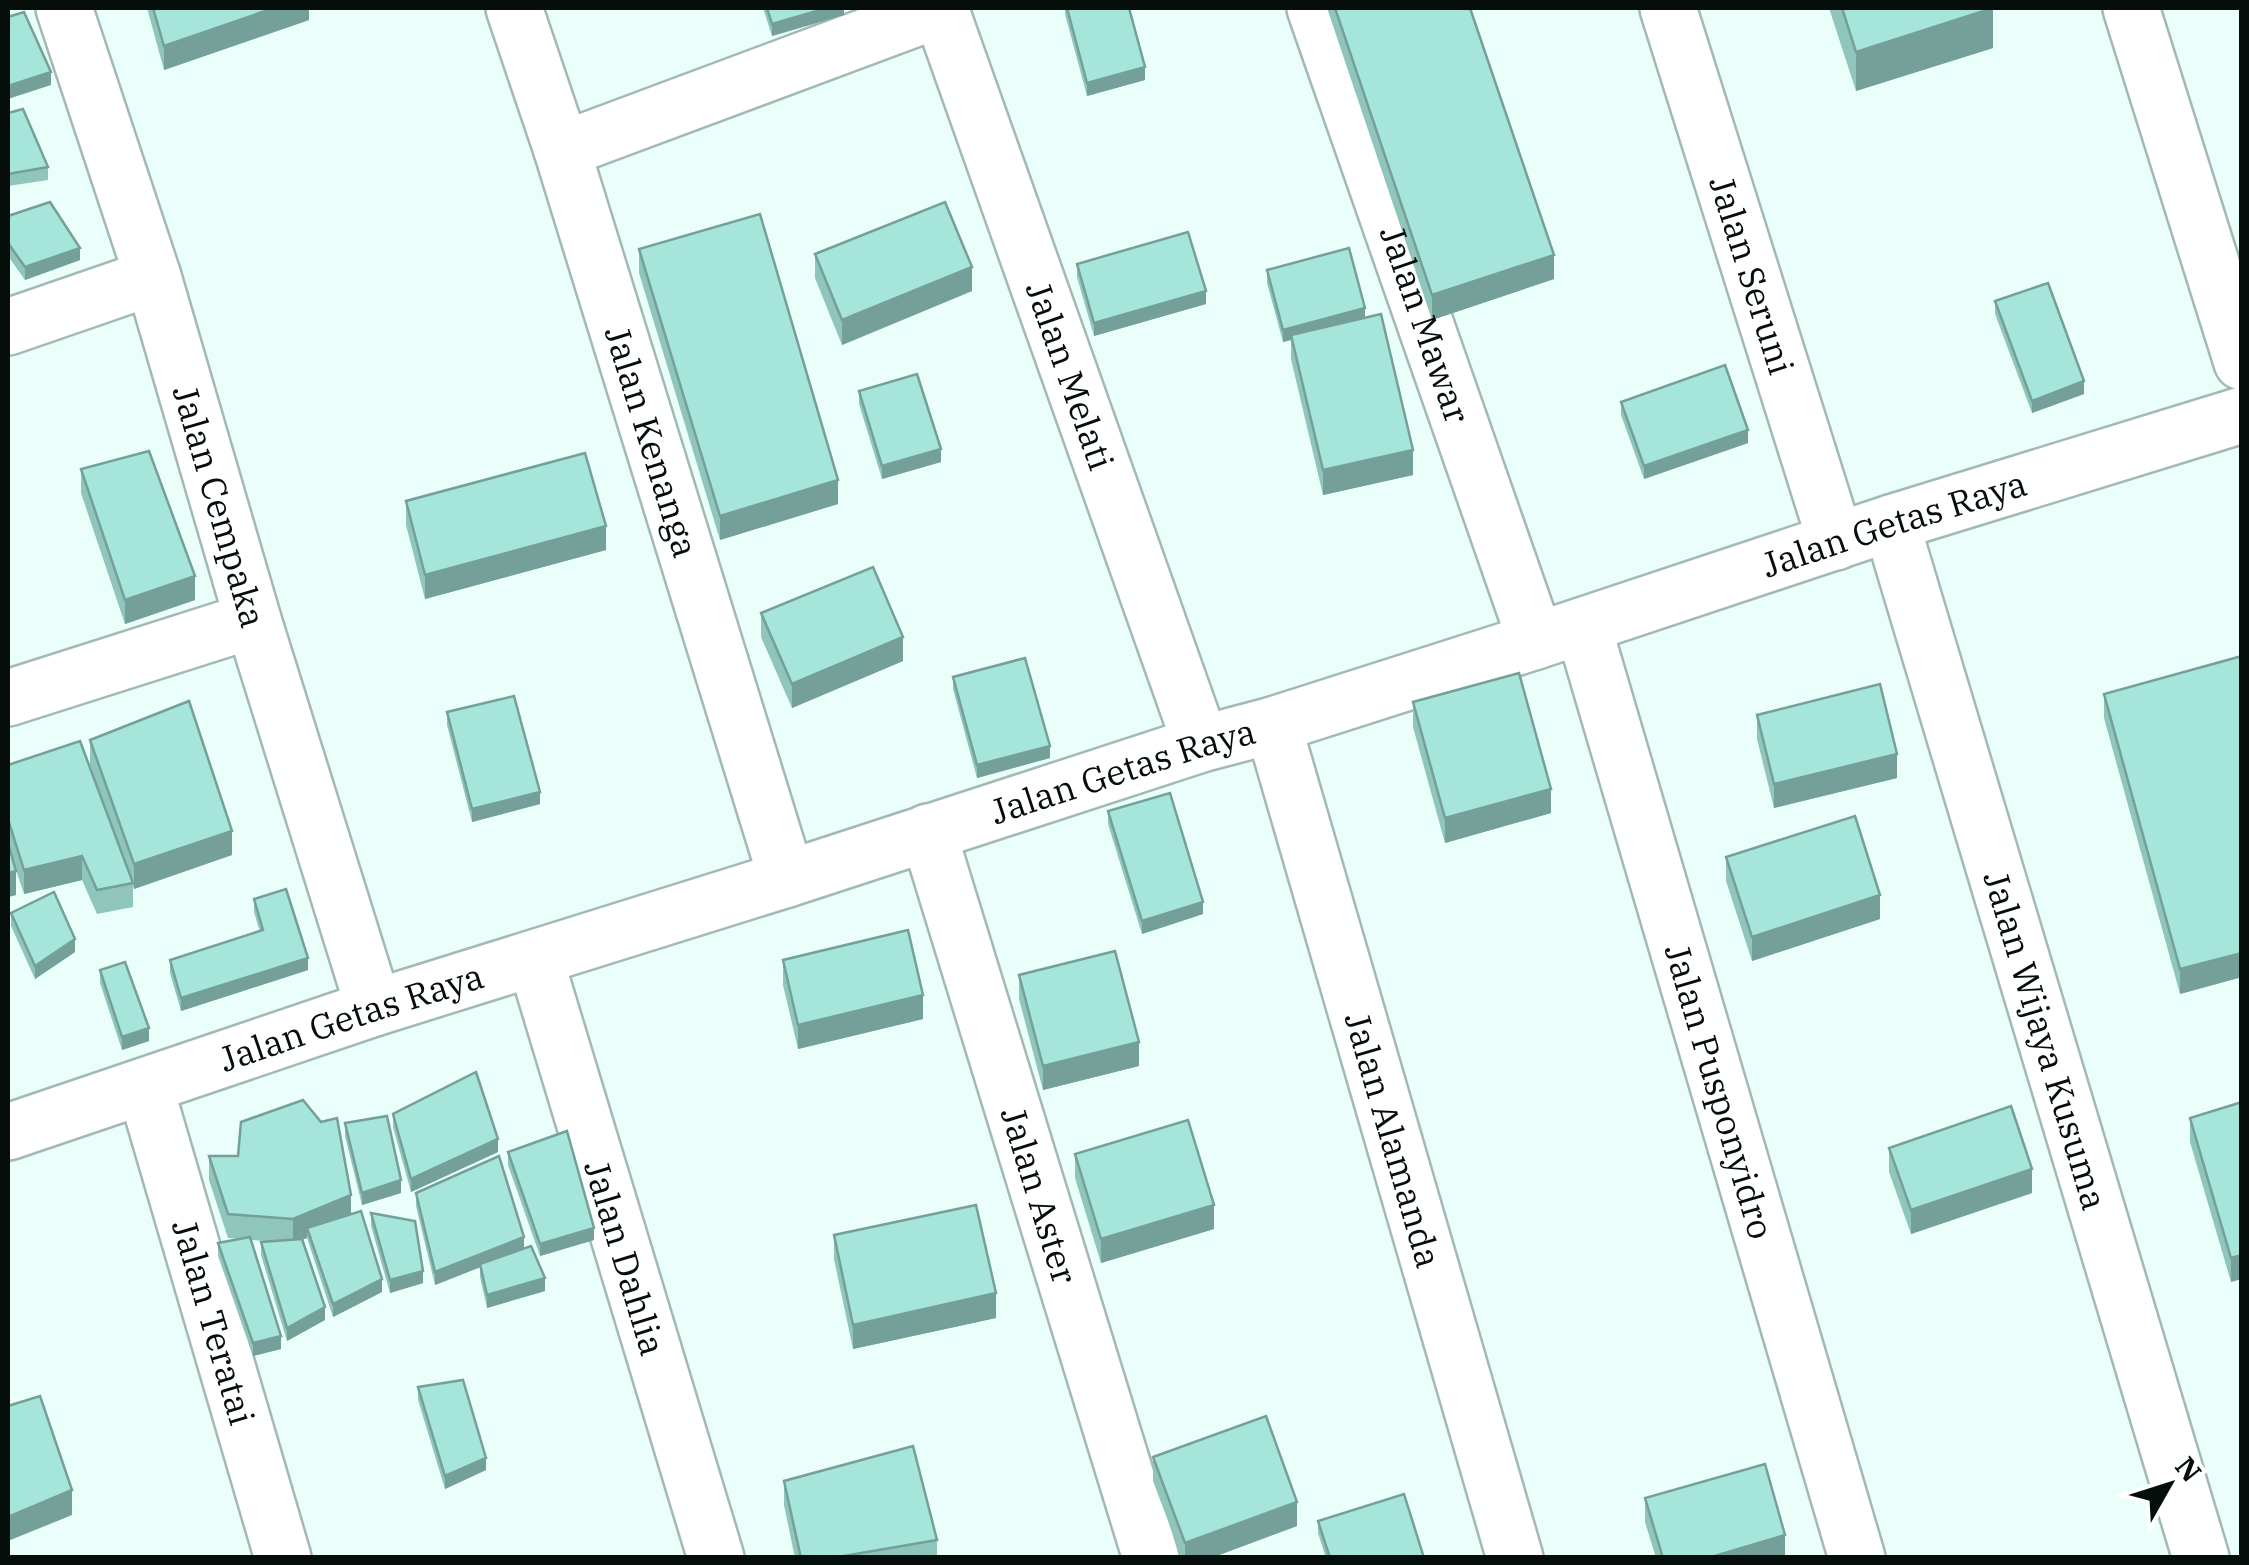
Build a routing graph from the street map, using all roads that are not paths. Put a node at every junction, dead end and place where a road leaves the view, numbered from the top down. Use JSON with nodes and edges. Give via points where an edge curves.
{"nodes":[{"id":1,"x":64,"y":8,"type":"edge"},
{"id":2,"x":514,"y":8,"type":"edge"},
{"id":3,"x":941,"y":8,"type":"edge"},
{"id":4,"x":1316,"y":8,"type":"edge"},
{"id":5,"x":1668,"y":8,"type":"edge"},
{"id":6,"x":2131,"y":8,"type":"edge"},
{"id":7,"x":562,"y":150,"type":"junction"},
{"id":8,"x":153,"y":277,"type":"junction"},
{"id":9,"x":8,"y":327,"type":"edge"},
{"id":10,"x":2242,"y":362,"type":"edge"},
{"id":11,"x":2242,"y":415,"type":"edge"},
{"id":12,"x":1892,"y":523,"type":"junction"},
{"id":13,"x":1836,"y":542,"type":"junction"},
{"id":14,"x":253,"y":620,"type":"junction"},
{"id":15,"x":1560,"y":634,"type":"junction"},
{"id":16,"x":8,"y":698,"type":"edge"},
{"id":17,"x":1273,"y":725,"type":"junction"},
{"id":18,"x":1201,"y":744,"type":"junction"},
{"id":19,"x":928,"y":832,"type":"junction"},
{"id":20,"x":787,"y":879,"type":"junction"},
{"id":21,"x":535,"y":959,"type":"junction"},
{"id":22,"x":374,"y":1008,"type":"junction"},
{"id":23,"x":145,"y":1087,"type":"junction"},
{"id":24,"x":8,"y":1132,"type":"edge"},
{"id":25,"x":283,"y":1558,"type":"edge"},
{"id":26,"x":716,"y":1558,"type":"edge"},
{"id":27,"x":1151,"y":1558,"type":"edge"},
{"id":28,"x":1515,"y":1558,"type":"edge"},
{"id":29,"x":1857,"y":1558,"type":"edge"},
{"id":30,"x":2201,"y":1558,"type":"edge"}],
"edges":[{"from":1,"to":8,"type":"street","name":"Jalan Cempaka"},
{"from":2,"to":7,"type":"street","name":"Jalan Kenanga"},
{"from":3,"to":7,"type":"street"},
{"from":3,"to":18,"type":"street","name":"Jalan Melati"},
{"from":4,"to":15,"type":"street","name":"Jalan Mawar"},
{"from":5,"to":13,"type":"street","name":"Jalan Seruni"},
{"from":6,"to":10,"type":"street"},
{"from":7,"to":20,"type":"street","name":"Jalan Kenanga"},
{"from":8,"to":9,"type":"street"},
{"from":8,"to":14,"type":"street","name":"Jalan Cempaka"},
{"from":11,"to":12,"type":"street","name":"Jalan Getas Raya"},
{"from":12,"to":13,"type":"street","name":"Jalan Getas Raya"},
{"from":12,"to":30,"type":"street","name":"Jalan Wijaya Kusuma"},
{"from":13,"to":15,"type":"street","name":"Jalan Getas Raya"},
{"from":14,"to":16,"type":"street"},
{"from":14,"to":22,"type":"street","name":"Jalan Cempaka"},
{"from":15,"to":17,"type":"street","name":"Jalan Getas Raya"},
{"from":15,"to":29,"type":"street","name":"Jalan Pusponyidro"},
{"from":17,"to":18,"type":"street","name":"Jalan Getas Raya"},
{"from":17,"to":28,"type":"street","name":"Jalan Alamanda"},
{"from":18,"to":19,"type":"street","name":"Jalan Getas Raya"},
{"from":19,"to":20,"type":"street","name":"Jalan Getas Raya"},
{"from":19,"to":27,"type":"street","name":"Jalan Aster"},
{"from":20,"to":21,"type":"street","name":"Jalan Getas Raya"},
{"from":21,"to":22,"type":"street","name":"Jalan Getas Raya"},
{"from":21,"to":26,"type":"street","name":"Jalan Dahlia"},
{"from":22,"to":23,"type":"street","name":"Jalan Getas Raya"},
{"from":23,"to":24,"type":"street","name":"Jalan Getas Raya"},
{"from":23,"to":25,"type":"street","name":"Jalan Teratai"}]}
